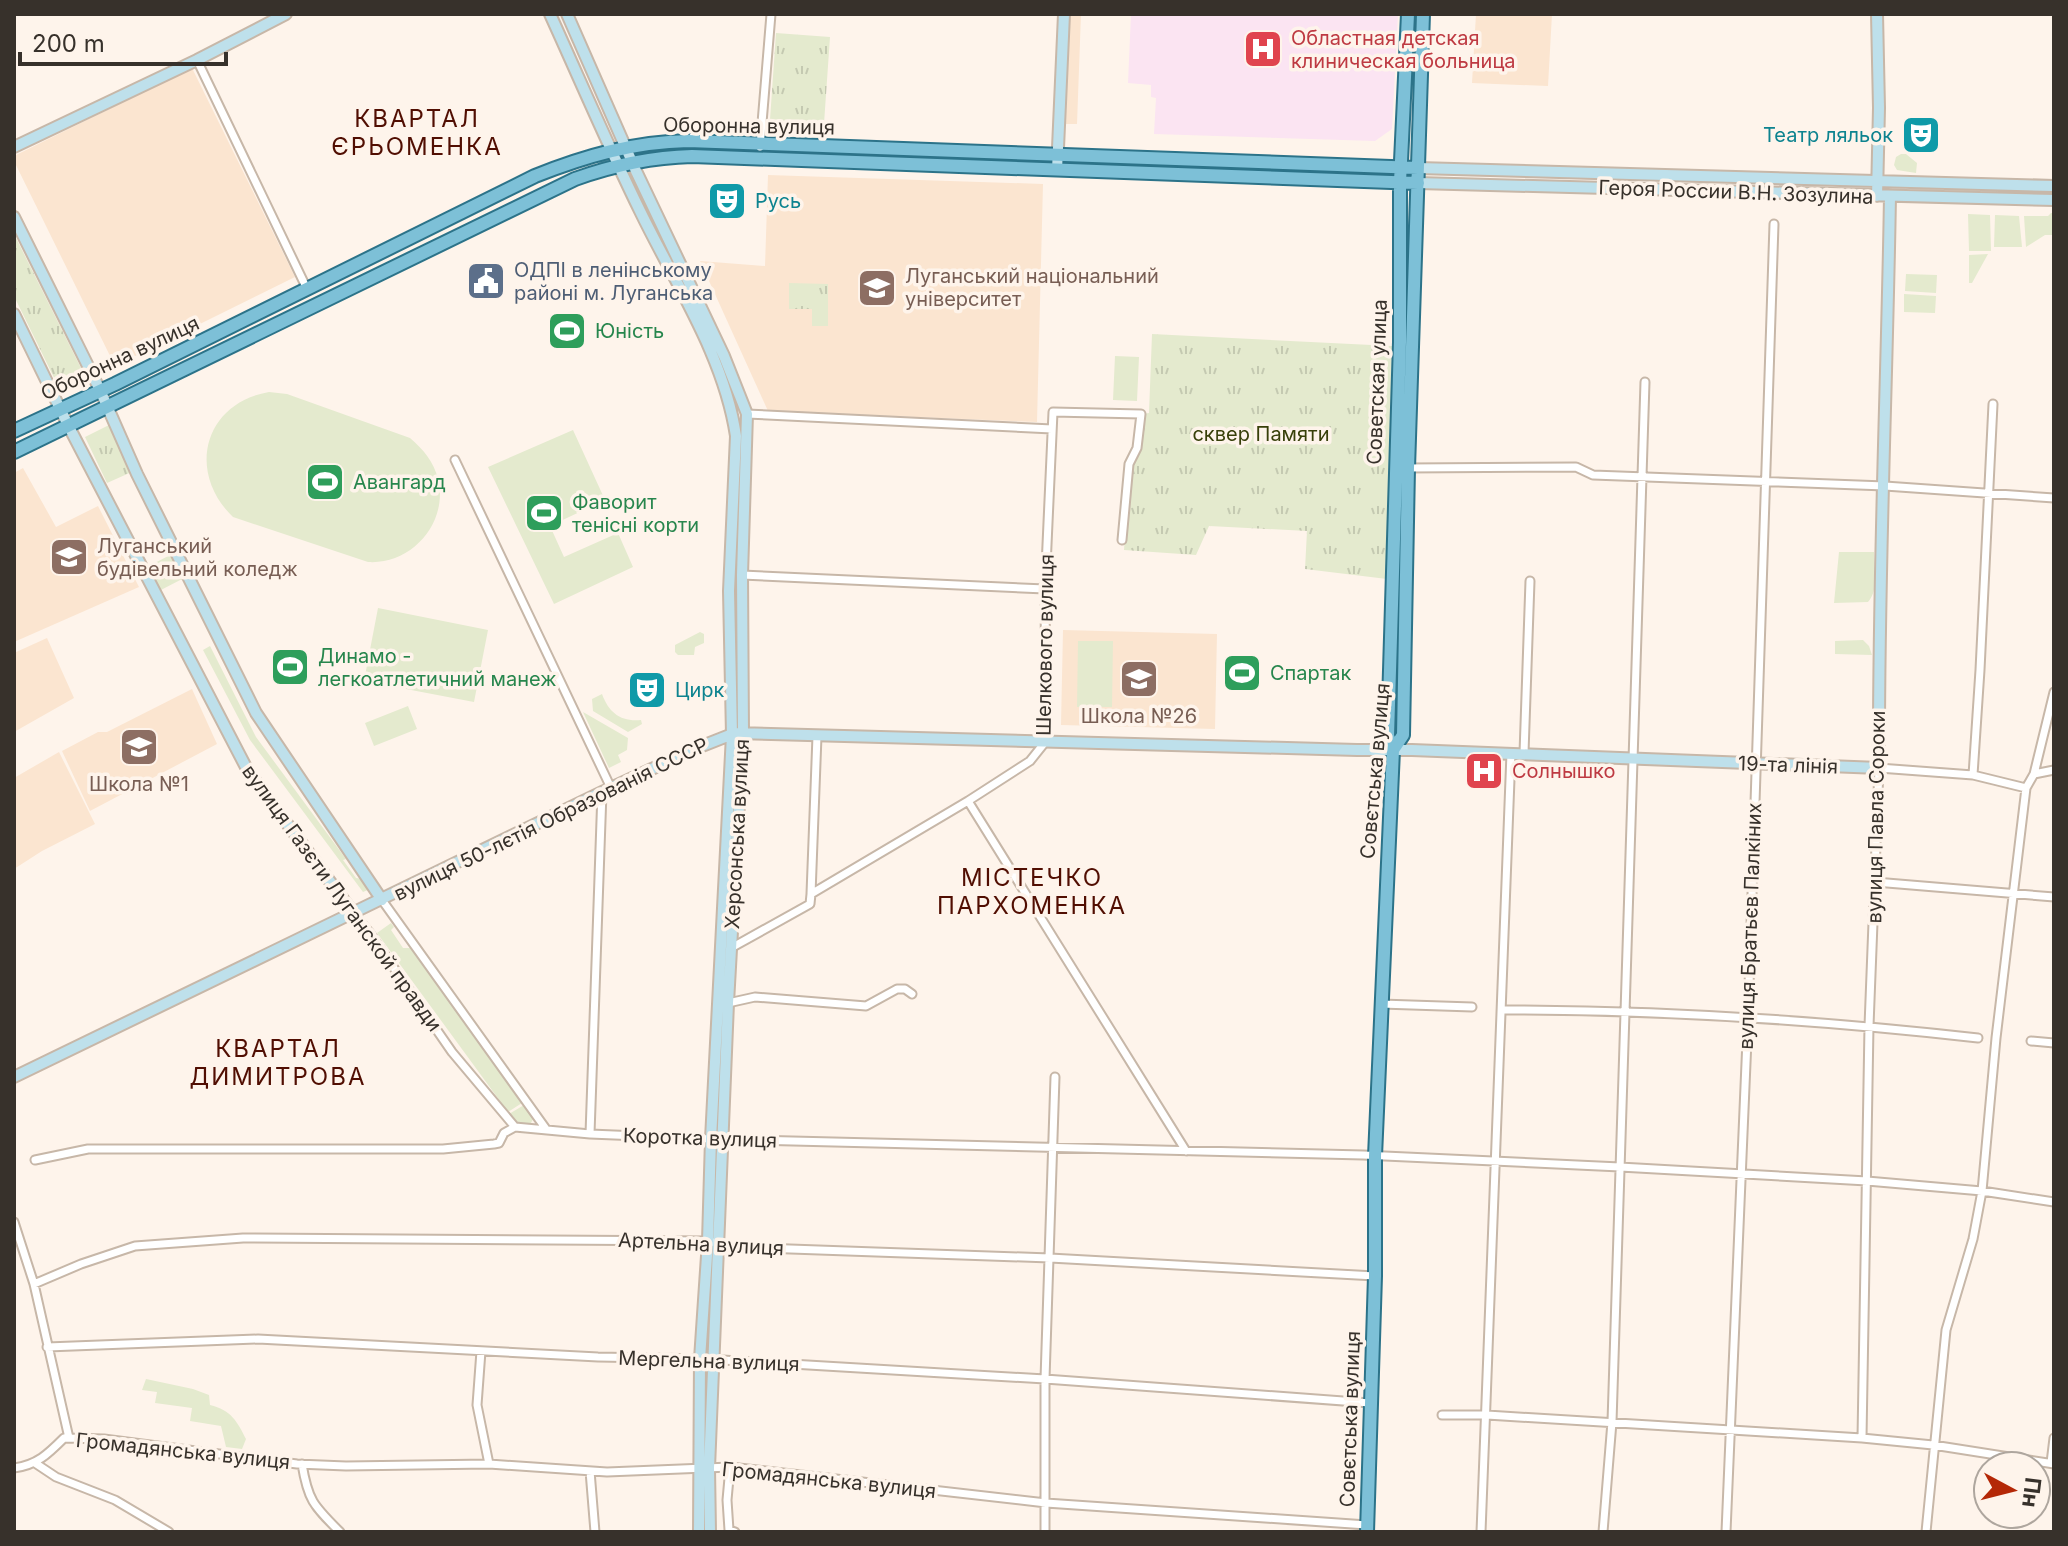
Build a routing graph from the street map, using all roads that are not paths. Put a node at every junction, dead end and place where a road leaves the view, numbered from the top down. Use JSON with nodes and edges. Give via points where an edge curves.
{"nodes":[{"id":1,"x":284,"y":14,"type":"edge"},
{"id":2,"x":550,"y":14,"type":"edge"},
{"id":3,"x":567,"y":14,"type":"edge"},
{"id":4,"x":771,"y":14,"type":"edge"},
{"id":5,"x":1064,"y":14,"type":"edge"},
{"id":6,"x":1408,"y":14,"type":"edge"},
{"id":7,"x":1423,"y":14,"type":"edge"},
{"id":8,"x":1877,"y":14,"type":"edge"},
{"id":9,"x":197,"y":60,"type":"junction"},
{"id":10,"x":762,"y":125,"type":"junction"},
{"id":11,"x":688,"y":141,"type":"junction"},
{"id":12,"x":759,"y":143,"type":"junction"},
{"id":13,"x":14,"y":147,"type":"edge"},
{"id":14,"x":627,"y":148,"type":"junction"},
{"id":15,"x":612,"y":150,"type":"junction"},
{"id":16,"x":1058,"y":156,"type":"junction"},
{"id":17,"x":760,"y":158,"type":"junction"},
{"id":18,"x":632,"y":161,"type":"junction"},
{"id":19,"x":619,"y":164,"type":"junction"},
{"id":20,"x":1402,"y":167,"type":"junction"},
{"id":21,"x":1418,"y":168,"type":"junction"},
{"id":22,"x":1057,"y":170,"type":"junction"},
{"id":23,"x":1877,"y":180,"type":"junction"},
{"id":24,"x":1400,"y":182,"type":"junction"},
{"id":25,"x":1418,"y":183,"type":"junction"},
{"id":26,"x":2054,"y":186,"type":"edge"},
{"id":27,"x":1877,"y":196,"type":"junction"},
{"id":28,"x":1890,"y":196,"type":"junction"},
{"id":29,"x":2054,"y":200,"type":"edge"},
{"id":30,"x":14,"y":217,"type":"edge"},
{"id":31,"x":1774,"y":224,"type":"dead end"},
{"id":32,"x":307,"y":290,"type":"junction"},
{"id":33,"x":14,"y":314,"type":"edge"},
{"id":34,"x":1645,"y":382,"type":"dead end"},
{"id":35,"x":100,"y":390,"type":"junction"},
{"id":36,"x":1993,"y":404,"type":"dead end"},
{"id":37,"x":107,"y":407,"type":"junction"},
{"id":38,"x":61,"y":409,"type":"junction"},
{"id":39,"x":747,"y":414,"type":"junction"},
{"id":40,"x":68,"y":425,"type":"junction"},
{"id":41,"x":1052,"y":429,"type":"junction"},
{"id":42,"x":14,"y":431,"type":"edge"},
{"id":43,"x":14,"y":452,"type":"edge"},
{"id":44,"x":455,"y":460,"type":"dead end"},
{"id":45,"x":1401,"y":468,"type":"junction"},
{"id":46,"x":1642,"y":476,"type":"junction"},
{"id":47,"x":1765,"y":480,"type":"junction"},
{"id":48,"x":1885,"y":486,"type":"junction"},
{"id":49,"x":1989,"y":494,"type":"junction"},
{"id":50,"x":2054,"y":498,"type":"edge"},
{"id":51,"x":1122,"y":540,"type":"dead end"},
{"id":52,"x":742,"y":575,"type":"junction"},
{"id":53,"x":1530,"y":581,"type":"dead end"},
{"id":54,"x":1045,"y":589,"type":"junction"},
{"id":55,"x":2054,"y":692,"type":"edge"},
{"id":56,"x":737,"y":734,"type":"junction"},
{"id":57,"x":817,"y":736,"type":"junction"},
{"id":58,"x":1046,"y":741,"type":"junction"},
{"id":59,"x":1393,"y":750,"type":"junction"},
{"id":60,"x":1511,"y":753,"type":"junction"},
{"id":61,"x":1524,"y":753,"type":"junction"},
{"id":62,"x":1633,"y":757,"type":"junction"},
{"id":63,"x":1755,"y":764,"type":"junction"},
{"id":64,"x":1879,"y":768,"type":"junction"},
{"id":65,"x":2054,"y":770,"type":"edge"},
{"id":66,"x":2034,"y":774,"type":"junction"},
{"id":67,"x":1973,"y":775,"type":"junction"},
{"id":68,"x":2026,"y":788,"type":"junction"},
{"id":69,"x":606,"y":790,"type":"junction"},
{"id":70,"x":968,"y":801,"type":"junction"},
{"id":71,"x":1875,"y":882,"type":"junction"},
{"id":72,"x":2012,"y":893,"type":"junction"},
{"id":73,"x":811,"y":894,"type":"junction"},
{"id":74,"x":2054,"y":897,"type":"edge"},
{"id":75,"x":382,"y":900,"type":"junction"},
{"id":76,"x":354,"y":914,"type":"junction"},
{"id":77,"x":731,"y":948,"type":"junction"},
{"id":78,"x":912,"y":994,"type":"dead end"},
{"id":79,"x":728,"y":1003,"type":"junction"},
{"id":80,"x":1381,"y":1004,"type":"junction"},
{"id":81,"x":1472,"y":1007,"type":"dead end"},
{"id":82,"x":1502,"y":1010,"type":"junction"},
{"id":83,"x":1625,"y":1010,"type":"junction"},
{"id":84,"x":1748,"y":1016,"type":"junction"},
{"id":85,"x":1869,"y":1026,"type":"junction"},
{"id":86,"x":1978,"y":1038,"type":"dead end"},
{"id":87,"x":2031,"y":1041,"type":"dead end"},
{"id":88,"x":2054,"y":1043,"type":"edge"},
{"id":89,"x":14,"y":1077,"type":"edge"},
{"id":90,"x":1055,"y":1077,"type":"dead end"},
{"id":91,"x":515,"y":1127,"type":"junction"},
{"id":92,"x":546,"y":1129,"type":"junction"},
{"id":93,"x":590,"y":1134,"type":"junction"},
{"id":94,"x":711,"y":1139,"type":"junction"},
{"id":95,"x":723,"y":1139,"type":"junction"},
{"id":96,"x":1052,"y":1148,"type":"junction"},
{"id":97,"x":1186,"y":1151,"type":"junction"},
{"id":98,"x":1375,"y":1156,"type":"junction"},
{"id":99,"x":35,"y":1160,"type":"dead end"},
{"id":100,"x":1496,"y":1162,"type":"junction"},
{"id":101,"x":1620,"y":1167,"type":"junction"},
{"id":102,"x":1740,"y":1174,"type":"junction"},
{"id":103,"x":1867,"y":1181,"type":"junction"},
{"id":104,"x":1982,"y":1191,"type":"junction"},
{"id":105,"x":2054,"y":1202,"type":"edge"},
{"id":106,"x":14,"y":1222,"type":"edge"},
{"id":107,"x":714,"y":1242,"type":"junction"},
{"id":108,"x":1050,"y":1258,"type":"junction"},
{"id":109,"x":1375,"y":1276,"type":"junction"},
{"id":110,"x":34,"y":1284,"type":"junction"},
{"id":111,"x":47,"y":1347,"type":"junction"},
{"id":112,"x":481,"y":1351,"type":"junction"},
{"id":113,"x":700,"y":1359,"type":"junction"},
{"id":114,"x":714,"y":1360,"type":"junction"},
{"id":115,"x":1045,"y":1379,"type":"junction"},
{"id":116,"x":1370,"y":1403,"type":"junction"},
{"id":117,"x":1442,"y":1415,"type":"dead end"},
{"id":118,"x":1487,"y":1415,"type":"junction"},
{"id":119,"x":1612,"y":1422,"type":"junction"},
{"id":120,"x":1731,"y":1431,"type":"junction"},
{"id":121,"x":69,"y":1438,"type":"junction"},
{"id":122,"x":1862,"y":1438,"type":"junction"},
{"id":123,"x":2054,"y":1438,"type":"edge"},
{"id":124,"x":1933,"y":1445,"type":"junction"},
{"id":125,"x":1972,"y":1451,"type":"edge"},
{"id":126,"x":35,"y":1463,"type":"junction"},
{"id":127,"x":302,"y":1464,"type":"junction"},
{"id":128,"x":489,"y":1464,"type":"junction"},
{"id":129,"x":2052,"y":1464,"type":"edge"},
{"id":130,"x":730,"y":1467,"type":"junction"},
{"id":131,"x":14,"y":1468,"type":"edge"},
{"id":132,"x":704,"y":1468,"type":"junction"},
{"id":133,"x":590,"y":1471,"type":"junction"},
{"id":134,"x":1046,"y":1503,"type":"junction"},
{"id":135,"x":1367,"y":1528,"type":"edge"},
{"id":136,"x":169,"y":1532,"type":"edge"},
{"id":137,"x":340,"y":1532,"type":"edge"},
{"id":138,"x":595,"y":1532,"type":"edge"},
{"id":139,"x":699,"y":1532,"type":"edge"},
{"id":140,"x":710,"y":1532,"type":"edge"},
{"id":141,"x":735,"y":1532,"type":"edge"},
{"id":142,"x":1045,"y":1532,"type":"edge"},
{"id":143,"x":1481,"y":1532,"type":"edge"},
{"id":144,"x":1603,"y":1532,"type":"edge"},
{"id":145,"x":1726,"y":1532,"type":"edge"},
{"id":146,"x":1926,"y":1532,"type":"edge"}],
"edges":[{"from":1,"to":9,"type":"street"},
{"from":2,"to":15,"type":"street","name":"Херсонська вулиця"},
{"from":3,"to":14,"type":"street","name":"Херсонська вулиця"},
{"from":4,"to":10,"type":"street"},
{"from":5,"to":16,"type":"street"},
{"from":6,"to":20,"type":"main road","name":"Советская улица"},
{"from":7,"to":21,"type":"main road"},
{"from":8,"to":23,"type":"street"},
{"from":9,"to":13,"type":"street"},
{"from":9,"to":32,"type":"street"},
{"from":10,"to":11,"type":"street","via":[[701,129]]},
{"from":10,"to":12,"type":"street"},
{"from":11,"to":12,"type":"main road","name":"Оборонна вулиця"},
{"from":11,"to":14,"type":"main road","name":"Оборонна вулиця"},
{"from":12,"to":16,"type":"main road","name":"Оборонна вулиця"},
{"from":12,"to":17,"type":"street"},
{"from":14,"to":15,"type":"main road","name":"Оборонна вулиця"},
{"from":14,"to":18,"type":"street","name":"Херсонська вулиця"},
{"from":15,"to":19,"type":"street","name":"Херсонська вулиця"},
{"from":15,"to":32,"type":"main road","name":"Оборонна вулиця","via":[[535,176]]},
{"from":16,"to":20,"type":"main road","name":"Оборонна вулиця"},
{"from":16,"to":22,"type":"street"},
{"from":17,"to":18,"type":"main road","name":"Оборонна вулиця"},
{"from":17,"to":22,"type":"main road","name":"Оборонна вулиця"},
{"from":18,"to":19,"type":"main road","name":"Оборонна вулиця"},
{"from":18,"to":39,"type":"street","name":"Херсонська вулиця"},
{"from":19,"to":37,"type":"main road","name":"Оборонна вулиця","via":[[575,179]]},
{"from":19,"to":56,"type":"street","name":"Херсонська вулиця","via":[[714,358],[732,412],[736,436],[729,591]]},
{"from":20,"to":21,"type":"main road","name":"Оборонна вулиця"},
{"from":20,"to":24,"type":"main road","name":"Советская улица"},
{"from":21,"to":23,"type":"street","name":"Героя России В.Н. Зозулина"},
{"from":21,"to":25,"type":"main road"},
{"from":22,"to":24,"type":"main road","name":"Оборонна вулиця"},
{"from":23,"to":26,"type":"street","name":"Героя России В.Н. Зозулина"},
{"from":23,"to":27,"type":"street"},
{"from":24,"to":25,"type":"main road","name":"Оборонна вулиця"},
{"from":24,"to":45,"type":"main road","name":"Советская улица"},
{"from":25,"to":27,"type":"street","name":"Героя России В.Н. Зозулина"},
{"from":25,"to":45,"type":"main road"},
{"from":27,"to":28,"type":"street","name":"Героя России В.Н. Зозулина"},
{"from":28,"to":29,"type":"street","name":"Героя России В.Н. Зозулина"},
{"from":28,"to":48,"type":"street","name":"вулиця Павла Сороки"},
{"from":30,"to":35,"type":"street","name":"вулиця Газєти Луганской правди"},
{"from":31,"to":47,"type":"street","name":"вулиця Братьєв Палкіних"},
{"from":32,"to":35,"type":"main road","name":"Оборонна вулиця"},
{"from":33,"to":38,"type":"street","name":"вулиця Газєти Луганской правди"},
{"from":34,"to":46,"type":"street"},
{"from":35,"to":37,"type":"street","name":"вулиця Газєти Луганской правди"},
{"from":35,"to":38,"type":"main road","name":"Оборонна вулиця"},
{"from":36,"to":49,"type":"street"},
{"from":37,"to":40,"type":"main road","name":"Оборонна вулиця"},
{"from":37,"to":75,"type":"street","name":"вулиця Газєти Луганской правди","via":[[256,713]]},
{"from":38,"to":40,"type":"street","name":"вулиця Газєти Луганской правди"},
{"from":38,"to":42,"type":"main road","name":"Оборонна вулиця"},
{"from":39,"to":41,"type":"street"},
{"from":39,"to":52,"type":"street","name":"Херсонська вулиця"},
{"from":40,"to":43,"type":"main road","name":"Оборонна вулиця"},
{"from":40,"to":76,"type":"street","name":"вулиця Газєти Луганской правди","via":[[248,771]]},
{"from":41,"to":51,"type":"street","name":"Шелкового вулиця","via":[[1053,412],[1141,414],[1137,448],[1129,464]]},
{"from":41,"to":54,"type":"street","name":"Шелкового вулиця"},
{"from":44,"to":69,"type":"street"},
{"from":45,"to":46,"type":"street","via":[[1576,467],[1593,475]]},
{"from":45,"to":59,"type":"main road","name":"Советская улица","via":[[1388,736]]},
{"from":46,"to":47,"type":"street"},
{"from":46,"to":62,"type":"street"},
{"from":47,"to":48,"type":"street"},
{"from":47,"to":63,"type":"street","name":"вулиця Братьєв Палкіних"},
{"from":48,"to":49,"type":"street"},
{"from":48,"to":64,"type":"street","name":"вулиця Павла Сороки"},
{"from":49,"to":50,"type":"street"},
{"from":49,"to":67,"type":"street"},
{"from":52,"to":54,"type":"street"},
{"from":52,"to":56,"type":"street","name":"Херсонська вулиця"},
{"from":53,"to":61,"type":"street"},
{"from":54,"to":58,"type":"street","name":"Шелкового вулиця"},
{"from":55,"to":66,"type":"street"},
{"from":56,"to":57,"type":"street","name":"вулиця 50-лєтія Образованія СССР"},
{"from":56,"to":69,"type":"street","name":"вулиця 50-лєтія Образованія СССР"},
{"from":56,"to":77,"type":"street","name":"Херсонська вулиця"},
{"from":56,"to":94,"type":"street","name":"Херсонська вулиця"},
{"from":57,"to":58,"type":"street","name":"вулиця 50-лєтія Образованія СССР"},
{"from":57,"to":73,"type":"street"},
{"from":58,"to":59,"type":"street","name":"вулиця 50-лєтія Образованія СССР"},
{"from":58,"to":70,"type":"street","name":"Шелкового вулиця","via":[[1030,761]]},
{"from":59,"to":60,"type":"street","name":"вулиця 50-лєтія Образованія СССР"},
{"from":59,"to":80,"type":"main road","name":"Совєтська вулиця"},
{"from":60,"to":61,"type":"street","name":"19-та лінія"},
{"from":60,"to":82,"type":"street"},
{"from":61,"to":62,"type":"street","name":"19-та лінія"},
{"from":62,"to":63,"type":"street","name":"19-та лінія"},
{"from":62,"to":83,"type":"street"},
{"from":63,"to":64,"type":"street","name":"19-та лінія"},
{"from":63,"to":84,"type":"street","name":"вулиця Братьєв Палкіних"},
{"from":64,"to":67,"type":"street","name":"19-та лінія"},
{"from":64,"to":71,"type":"street","name":"вулиця Павла Сороки"},
{"from":65,"to":66,"type":"street"},
{"from":66,"to":68,"type":"street"},
{"from":67,"to":68,"type":"street","name":"19-та лінія"},
{"from":68,"to":72,"type":"street"},
{"from":69,"to":75,"type":"street","name":"вулиця 50-лєтія Образованія СССР"},
{"from":69,"to":93,"type":"street"},
{"from":70,"to":73,"type":"street","name":"Шелкового вулиця"},
{"from":70,"to":97,"type":"street"},
{"from":71,"to":72,"type":"street"},
{"from":71,"to":85,"type":"street","name":"вулиця Павла Сороки"},
{"from":72,"to":74,"type":"street"},
{"from":72,"to":104,"type":"street"},
{"from":73,"to":77,"type":"street","name":"Шелкового вулиця","via":[[810,904]]},
{"from":75,"to":76,"type":"street","name":"вулиця 50-лєтія Образованія СССР"},
{"from":75,"to":92,"type":"street","name":"вулиця Газєти Луганской правди"},
{"from":76,"to":89,"type":"street","name":"вулиця 50-лєтія Образованія СССР"},
{"from":76,"to":91,"type":"street","name":"вулиця Газєти Луганской правди","via":[[452,1052]]},
{"from":77,"to":79,"type":"street","name":"Херсонська вулиця"},
{"from":78,"to":79,"type":"street","via":[[897,989],[866,1006],[755,997]]},
{"from":79,"to":95,"type":"street","name":"Херсонська вулиця"},
{"from":80,"to":81,"type":"street"},
{"from":80,"to":98,"type":"main road","name":"Совєтська вулиця"},
{"from":82,"to":83,"type":"street"},
{"from":82,"to":100,"type":"street"},
{"from":83,"to":84,"type":"street"},
{"from":83,"to":101,"type":"street"},
{"from":84,"to":85,"type":"street"},
{"from":84,"to":102,"type":"street","name":"вулиця Братьєв Палкіних"},
{"from":85,"to":86,"type":"street"},
{"from":85,"to":103,"type":"street","name":"вулиця Павла Сороки"},
{"from":87,"to":88,"type":"street"},
{"from":90,"to":96,"type":"street"},
{"from":91,"to":92,"type":"street","name":"Коротка вулиця"},
{"from":91,"to":99,"type":"street","via":[[494,1144],[443,1149],[88,1149]]},
{"from":92,"to":93,"type":"street","name":"Коротка вулиця"},
{"from":93,"to":94,"type":"street","name":"Коротка вулиця"},
{"from":94,"to":95,"type":"street","name":"Коротка вулиця"},
{"from":94,"to":107,"type":"street","name":"Херсонська вулиця"},
{"from":95,"to":96,"type":"street","name":"Коротка вулиця"},
{"from":95,"to":107,"type":"street","name":"Херсонська вулиця"},
{"from":96,"to":97,"type":"street","name":"Коротка вулиця"},
{"from":96,"to":108,"type":"street"},
{"from":97,"to":98,"type":"street","name":"Коротка вулиця"},
{"from":98,"to":100,"type":"street","name":"Коротка вулиця"},
{"from":98,"to":109,"type":"main road","name":"Совєтська вулиця"},
{"from":100,"to":101,"type":"street","name":"Коротка вулиця"},
{"from":100,"to":118,"type":"street"},
{"from":101,"to":102,"type":"street","name":"Коротка вулиця"},
{"from":101,"to":119,"type":"street"},
{"from":102,"to":103,"type":"street","name":"Коротка вулиця"},
{"from":102,"to":120,"type":"street","name":"вулиця Братьєв Палкіних"},
{"from":103,"to":104,"type":"street","name":"Коротка вулиця"},
{"from":103,"to":122,"type":"street","name":"вулиця Павла Сороки"},
{"from":104,"to":105,"type":"street","name":"Коротка вулиця"},
{"from":104,"to":124,"type":"street","via":[[1946,1330]]},
{"from":106,"to":110,"type":"street"},
{"from":107,"to":108,"type":"street","name":"Артельна вулиця"},
{"from":107,"to":110,"type":"street","name":"Артельна вулиця","via":[[243,1238],[135,1246]]},
{"from":107,"to":113,"type":"street","name":"Херсонська вулиця"},
{"from":107,"to":114,"type":"street","name":"Херсонська вулиця"},
{"from":108,"to":109,"type":"street","name":"Артельна вулиця"},
{"from":108,"to":115,"type":"street"},
{"from":109,"to":116,"type":"main road","name":"Совєтська вулиця"},
{"from":110,"to":111,"type":"street"},
{"from":111,"to":112,"type":"street","name":"Мергельна вулиця","via":[[258,1339]]},
{"from":111,"to":121,"type":"street"},
{"from":112,"to":113,"type":"street","name":"Мергельна вулиця"},
{"from":112,"to":128,"type":"street","via":[[477,1405]]},
{"from":113,"to":114,"type":"street","name":"Мергельна вулиця"},
{"from":113,"to":132,"type":"street","name":"Херсонська вулиця"},
{"from":114,"to":115,"type":"street","name":"Мергельна вулиця"},
{"from":114,"to":132,"type":"street","name":"Херсонська вулиця"},
{"from":115,"to":116,"type":"street","name":"Мергельна вулиця"},
{"from":115,"to":134,"type":"street"},
{"from":116,"to":135,"type":"main road","name":"Совєтська вулиця"},
{"from":117,"to":118,"type":"street"},
{"from":118,"to":119,"type":"street"},
{"from":118,"to":143,"type":"street"},
{"from":119,"to":120,"type":"street"},
{"from":119,"to":144,"type":"street"},
{"from":120,"to":122,"type":"street"},
{"from":120,"to":145,"type":"street","name":"вулиця Братьєв Палкіних"},
{"from":121,"to":126,"type":"street","name":"Громадянська вулиця"},
{"from":121,"to":127,"type":"street","name":"Громадянська вулиця"},
{"from":122,"to":124,"type":"street"},
{"from":123,"to":129,"type":"street"},
{"from":124,"to":125,"type":"street"},
{"from":124,"to":146,"type":"street"},
{"from":126,"to":131,"type":"street","name":"Громадянська вулиця"},
{"from":126,"to":136,"type":"street"},
{"from":127,"to":128,"type":"street","name":"Громадянська вулиця"},
{"from":127,"to":137,"type":"street","via":[[306,1491]]},
{"from":128,"to":133,"type":"street","name":"Громадянська вулиця"},
{"from":130,"to":132,"type":"street","name":"Громадянська вулиця"},
{"from":130,"to":134,"type":"street","name":"Громадянська вулиця"},
{"from":130,"to":141,"type":"street","via":[[729,1530]]},
{"from":132,"to":133,"type":"street","name":"Громадянська вулиця"},
{"from":132,"to":139,"type":"street","name":"Херсонська вулиця"},
{"from":132,"to":140,"type":"street","name":"Херсонська вулиця"},
{"from":133,"to":138,"type":"street"},
{"from":134,"to":135,"type":"street","name":"Громадянська вулиця"},
{"from":134,"to":142,"type":"street"}]}
